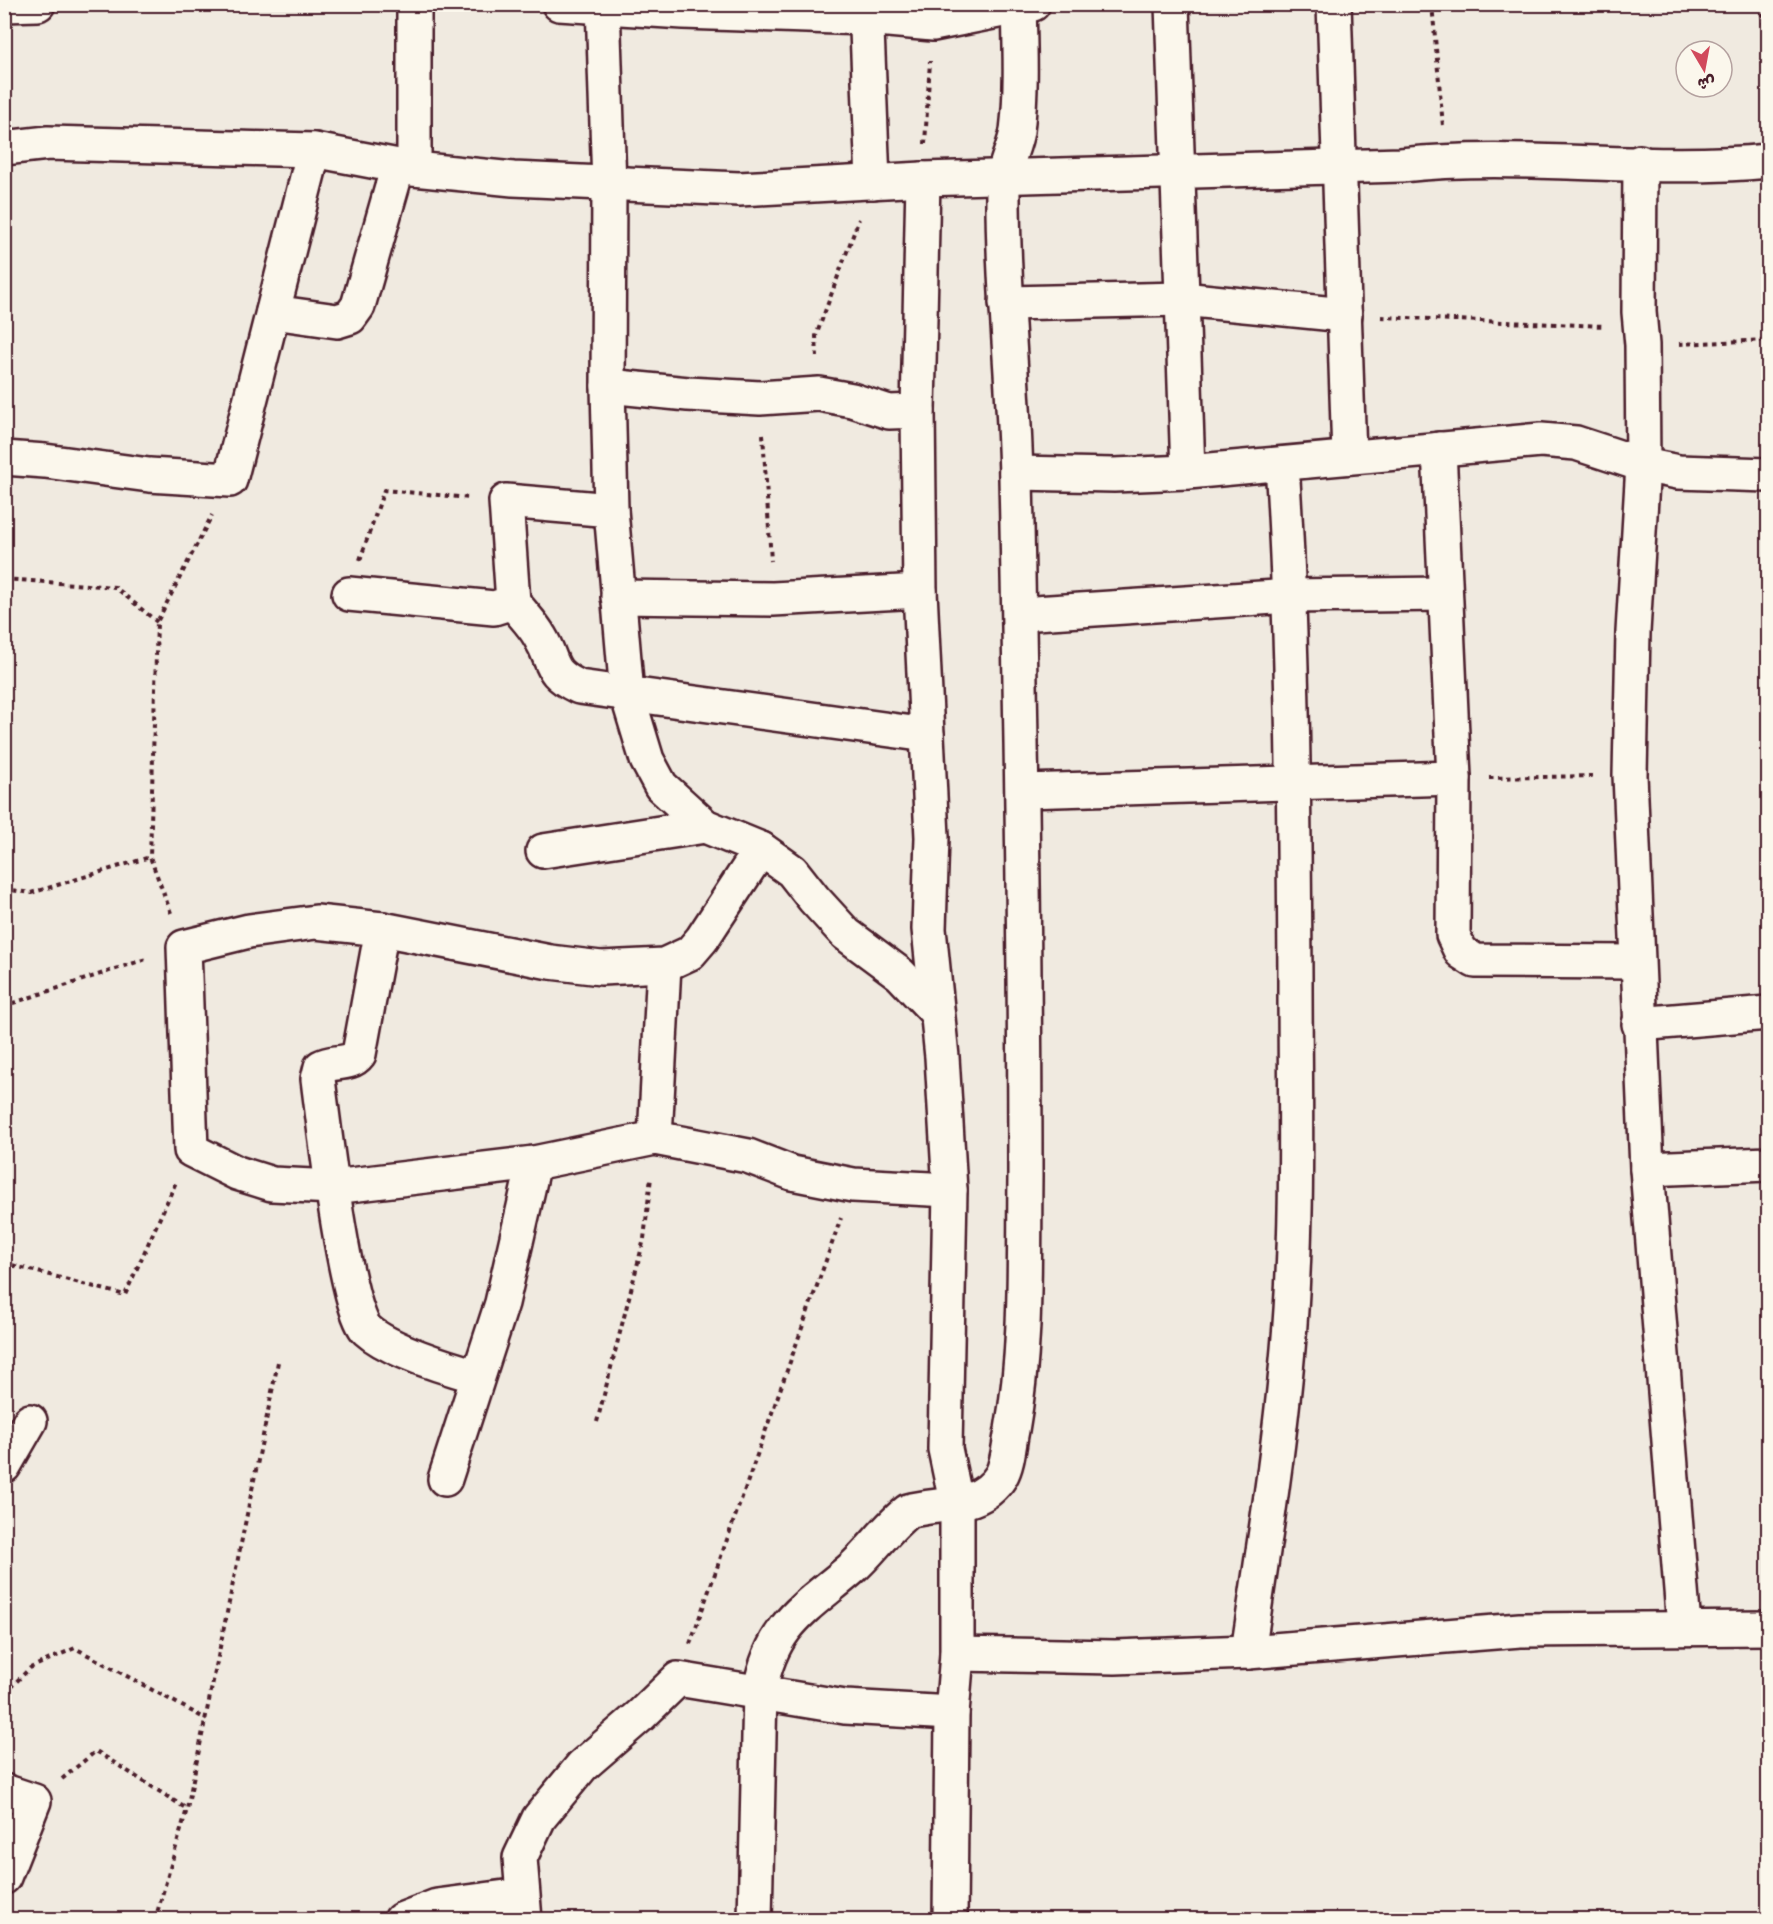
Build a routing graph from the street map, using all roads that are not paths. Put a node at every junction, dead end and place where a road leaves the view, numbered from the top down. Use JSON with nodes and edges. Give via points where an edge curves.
{"nodes":[{"id":1,"x":38,"y":4,"type":"edge"},
{"id":2,"x":414,"y":4,"type":"edge"},
{"id":3,"x":559,"y":4,"type":"edge"},
{"id":4,"x":1173,"y":4,"type":"edge"},
{"id":5,"x":1334,"y":4,"type":"edge"},
{"id":6,"x":4,"y":5,"type":"edge"},
{"id":7,"x":1024,"y":5,"type":"edge"},
{"id":8,"x":603,"y":7,"type":"edge"},
{"id":9,"x":683,"y":8,"type":"edge"},
{"id":10,"x":866,"y":11,"type":"edge"},
{"id":11,"x":4,"y":148,"type":"edge"},
{"id":12,"x":314,"y":150,"type":"junction"},
{"id":13,"x":1768,"y":161,"type":"edge"},
{"id":14,"x":1640,"y":162,"type":"junction"},
{"id":15,"x":1339,"y":166,"type":"junction"},
{"id":16,"x":406,"y":167,"type":"junction"},
{"id":17,"x":1179,"y":172,"type":"junction"},
{"id":18,"x":1003,"y":178,"type":"junction"},
{"id":19,"x":923,"y":179,"type":"junction"},
{"id":20,"x":873,"y":182,"type":"junction"},
{"id":21,"x":609,"y":185,"type":"junction"},
{"id":22,"x":1182,"y":299,"type":"junction"},
{"id":23,"x":1006,"y":303,"type":"junction"},
{"id":24,"x":273,"y":312,"type":"junction"},
{"id":25,"x":1345,"y":315,"type":"junction"},
{"id":26,"x":608,"y":386,"type":"junction"},
{"id":27,"x":918,"y":411,"type":"junction"},
{"id":28,"x":1439,"y":449,"type":"junction"},
{"id":29,"x":1349,"y":456,"type":"junction"},
{"id":30,"x":4,"y":458,"type":"edge"},
{"id":31,"x":1282,"y":464,"type":"junction"},
{"id":32,"x":1642,"y":465,"type":"junction"},
{"id":33,"x":1188,"y":472,"type":"junction"},
{"id":34,"x":1016,"y":473,"type":"junction"},
{"id":35,"x":1768,"y":475,"type":"edge"},
{"id":36,"x":611,"y":510,"type":"junction"},
{"id":37,"x":920,"y":591,"type":"junction"},
{"id":38,"x":349,"y":594,"type":"road end"},
{"id":39,"x":1444,"y":594,"type":"junction"},
{"id":40,"x":1290,"y":596,"type":"junction"},
{"id":41,"x":618,"y":597,"type":"junction"},
{"id":42,"x":513,"y":603,"type":"junction"},
{"id":43,"x":1020,"y":614,"type":"junction"},
{"id":44,"x":627,"y":694,"type":"junction"},
{"id":45,"x":927,"y":735,"type":"junction"},
{"id":46,"x":1454,"y":778,"type":"junction"},
{"id":47,"x":1294,"y":783,"type":"junction"},
{"id":48,"x":1024,"y":791,"type":"junction"},
{"id":49,"x":705,"y":826,"type":"junction"},
{"id":50,"x":761,"y":849,"type":"junction"},
{"id":51,"x":543,"y":851,"type":"dead end"},
{"id":52,"x":382,"y":929,"type":"junction"},
{"id":53,"x":1637,"y":962,"type":"junction"},
{"id":54,"x":664,"y":965,"type":"junction"},
{"id":55,"x":937,"y":1013,"type":"junction"},
{"id":56,"x":1768,"y":1013,"type":"edge"},
{"id":57,"x":1639,"y":1024,"type":"junction"},
{"id":58,"x":655,"y":1138,"type":"junction"},
{"id":59,"x":534,"y":1163,"type":"junction"},
{"id":60,"x":1768,"y":1164,"type":"edge"},
{"id":61,"x":1647,"y":1169,"type":"junction"},
{"id":62,"x":333,"y":1186,"type":"junction"},
{"id":63,"x":951,"y":1190,"type":"junction"},
{"id":64,"x":477,"y":1376,"type":"junction"},
{"id":65,"x":30,"y":1421,"type":"dead end"},
{"id":66,"x":4,"y":1466,"type":"edge"},
{"id":67,"x":445,"y":1479,"type":"dead end"},
{"id":68,"x":957,"y":1506,"type":"junction"},
{"id":69,"x":1684,"y":1628,"type":"junction"},
{"id":70,"x":1768,"y":1628,"type":"edge"},
{"id":71,"x":1248,"y":1652,"type":"junction"},
{"id":72,"x":957,"y":1654,"type":"junction"},
{"id":73,"x":760,"y":1690,"type":"junction"},
{"id":74,"x":952,"y":1713,"type":"junction"},
{"id":75,"x":19,"y":1796,"type":"edge"},
{"id":76,"x":4,"y":1877,"type":"edge"},
{"id":77,"x":523,"y":1907,"type":"edge"},
{"id":78,"x":401,"y":1920,"type":"edge"},
{"id":79,"x":755,"y":1920,"type":"edge"},
{"id":80,"x":950,"y":1920,"type":"edge"}],
"edges":[{"from":1,"to":6,"type":"street"},
{"from":2,"to":16,"type":"street"},
{"from":3,"to":8,"type":"street"},
{"from":4,"to":17,"type":"street"},
{"from":5,"to":15,"type":"street"},
{"from":7,"to":10,"type":"street","via":[[933,24]]},
{"from":7,"to":18,"type":"street","via":[[1018,123]]},
{"from":8,"to":9,"type":"street"},
{"from":8,"to":21,"type":"street"},
{"from":9,"to":10,"type":"street"},
{"from":10,"to":20,"type":"street"},
{"from":11,"to":12,"type":"street","via":[[48,143]]},
{"from":12,"to":16,"type":"street"},
{"from":12,"to":24,"type":"street"},
{"from":13,"to":14,"type":"street","via":[[1690,166]]},
{"from":14,"to":15,"type":"street","via":[[1447,160]]},
{"from":14,"to":32,"type":"street"},
{"from":15,"to":17,"type":"street"},
{"from":15,"to":25,"type":"street"},
{"from":16,"to":21,"type":"street"},
{"from":16,"to":24,"type":"street","via":[[358,306],[350,317],[338,321]]},
{"from":17,"to":18,"type":"street"},
{"from":17,"to":22,"type":"street"},
{"from":18,"to":19,"type":"street"},
{"from":18,"to":23,"type":"street"},
{"from":19,"to":20,"type":"street"},
{"from":19,"to":27,"type":"street"},
{"from":20,"to":21,"type":"street","via":[[739,189]]},
{"from":21,"to":26,"type":"street"},
{"from":22,"to":23,"type":"street"},
{"from":22,"to":25,"type":"street"},
{"from":22,"to":33,"type":"street"},
{"from":23,"to":34,"type":"street"},
{"from":24,"to":30,"type":"street","via":[[230,480],[149,476]]},
{"from":25,"to":29,"type":"street"},
{"from":26,"to":27,"type":"street","via":[[760,398],[819,394],[889,412]]},
{"from":26,"to":36,"type":"street"},
{"from":27,"to":37,"type":"street"},
{"from":28,"to":29,"type":"street"},
{"from":28,"to":32,"type":"street","via":[[1542,440],[1575,443]]},
{"from":28,"to":39,"type":"street"},
{"from":29,"to":31,"type":"street"},
{"from":31,"to":33,"type":"street"},
{"from":31,"to":40,"type":"street"},
{"from":32,"to":35,"type":"street","via":[[1678,472]]},
{"from":32,"to":53,"type":"street","via":[[1630,775]]},
{"from":33,"to":34,"type":"street"},
{"from":34,"to":43,"type":"street"},
{"from":36,"to":41,"type":"street"},
{"from":36,"to":42,"type":"street","via":[[506,501]]},
{"from":37,"to":41,"type":"street","via":[[773,599]]},
{"from":37,"to":45,"type":"street"},
{"from":38,"to":42,"type":"street","via":[[494,608]]},
{"from":39,"to":40,"type":"street"},
{"from":39,"to":46,"type":"street"},
{"from":40,"to":43,"type":"street"},
{"from":40,"to":47,"type":"street"},
{"from":41,"to":44,"type":"street"},
{"from":42,"to":44,"type":"street","via":[[540,637],[554,671],[562,679],[589,690]]},
{"from":43,"to":48,"type":"street"},
{"from":44,"to":45,"type":"street"},
{"from":44,"to":49,"type":"street","via":[[646,760],[661,786]]},
{"from":45,"to":55,"type":"street","via":[[932,837],[929,929]]},
{"from":46,"to":47,"type":"street"},
{"from":46,"to":53,"type":"street","via":[[1453,935],[1461,952],[1475,961]]},
{"from":47,"to":48,"type":"street"},
{"from":47,"to":71,"type":"street","via":[[1295,1219],[1288,1347],[1275,1471]]},
{"from":48,"to":68,"type":"street","via":[[1024,1276],[1016,1405],[1000,1477],[983,1493]]},
{"from":49,"to":50,"type":"street"},
{"from":49,"to":51,"type":"street"},
{"from":50,"to":54,"type":"street","via":[[696,946]]},
{"from":50,"to":55,"type":"street","via":[[792,871],[846,934],[900,974]]},
{"from":52,"to":54,"type":"street","via":[[550,962],[601,968]]},
{"from":52,"to":62,"type":"street","via":[[359,1054],[352,1061],[321,1067],[318,1079]]},
{"from":52,"to":62,"type":"street","via":[[316,922],[249,931],[184,947],[191,1150],[237,1173],[272,1184]]},
{"from":53,"to":57,"type":"street"},
{"from":54,"to":58,"type":"street"},
{"from":55,"to":63,"type":"street"},
{"from":56,"to":57,"type":"street"},
{"from":57,"to":61,"type":"street"},
{"from":58,"to":59,"type":"street"},
{"from":58,"to":63,"type":"street","via":[[748,1156],[792,1173],[853,1185]]},
{"from":59,"to":62,"type":"street"},
{"from":59,"to":64,"type":"street","via":[[502,1303]]},
{"from":60,"to":61,"type":"street"},
{"from":61,"to":69,"type":"street"},
{"from":62,"to":64,"type":"street","via":[[355,1308],[366,1329],[398,1347]]},
{"from":63,"to":68,"type":"street","via":[[945,1449]]},
{"from":64,"to":67,"type":"street"},
{"from":65,"to":66,"type":"street"},
{"from":68,"to":72,"type":"street"},
{"from":68,"to":73,"type":"street","via":[[908,1511],[850,1569],[807,1602],[776,1640],[765,1662]]},
{"from":69,"to":70,"type":"street"},
{"from":69,"to":71,"type":"street","via":[[1520,1630]]},
{"from":71,"to":72,"type":"street","via":[[1115,1657]]},
{"from":72,"to":74,"type":"street"},
{"from":73,"to":74,"type":"street","via":[[845,1707]]},
{"from":73,"to":77,"type":"street","via":[[678,1678],[582,1766],[539,1818],[520,1858]]},
{"from":73,"to":79,"type":"street"},
{"from":74,"to":80,"type":"street"},
{"from":75,"to":76,"type":"street"},
{"from":77,"to":78,"type":"street","via":[[437,1906]]}]}
